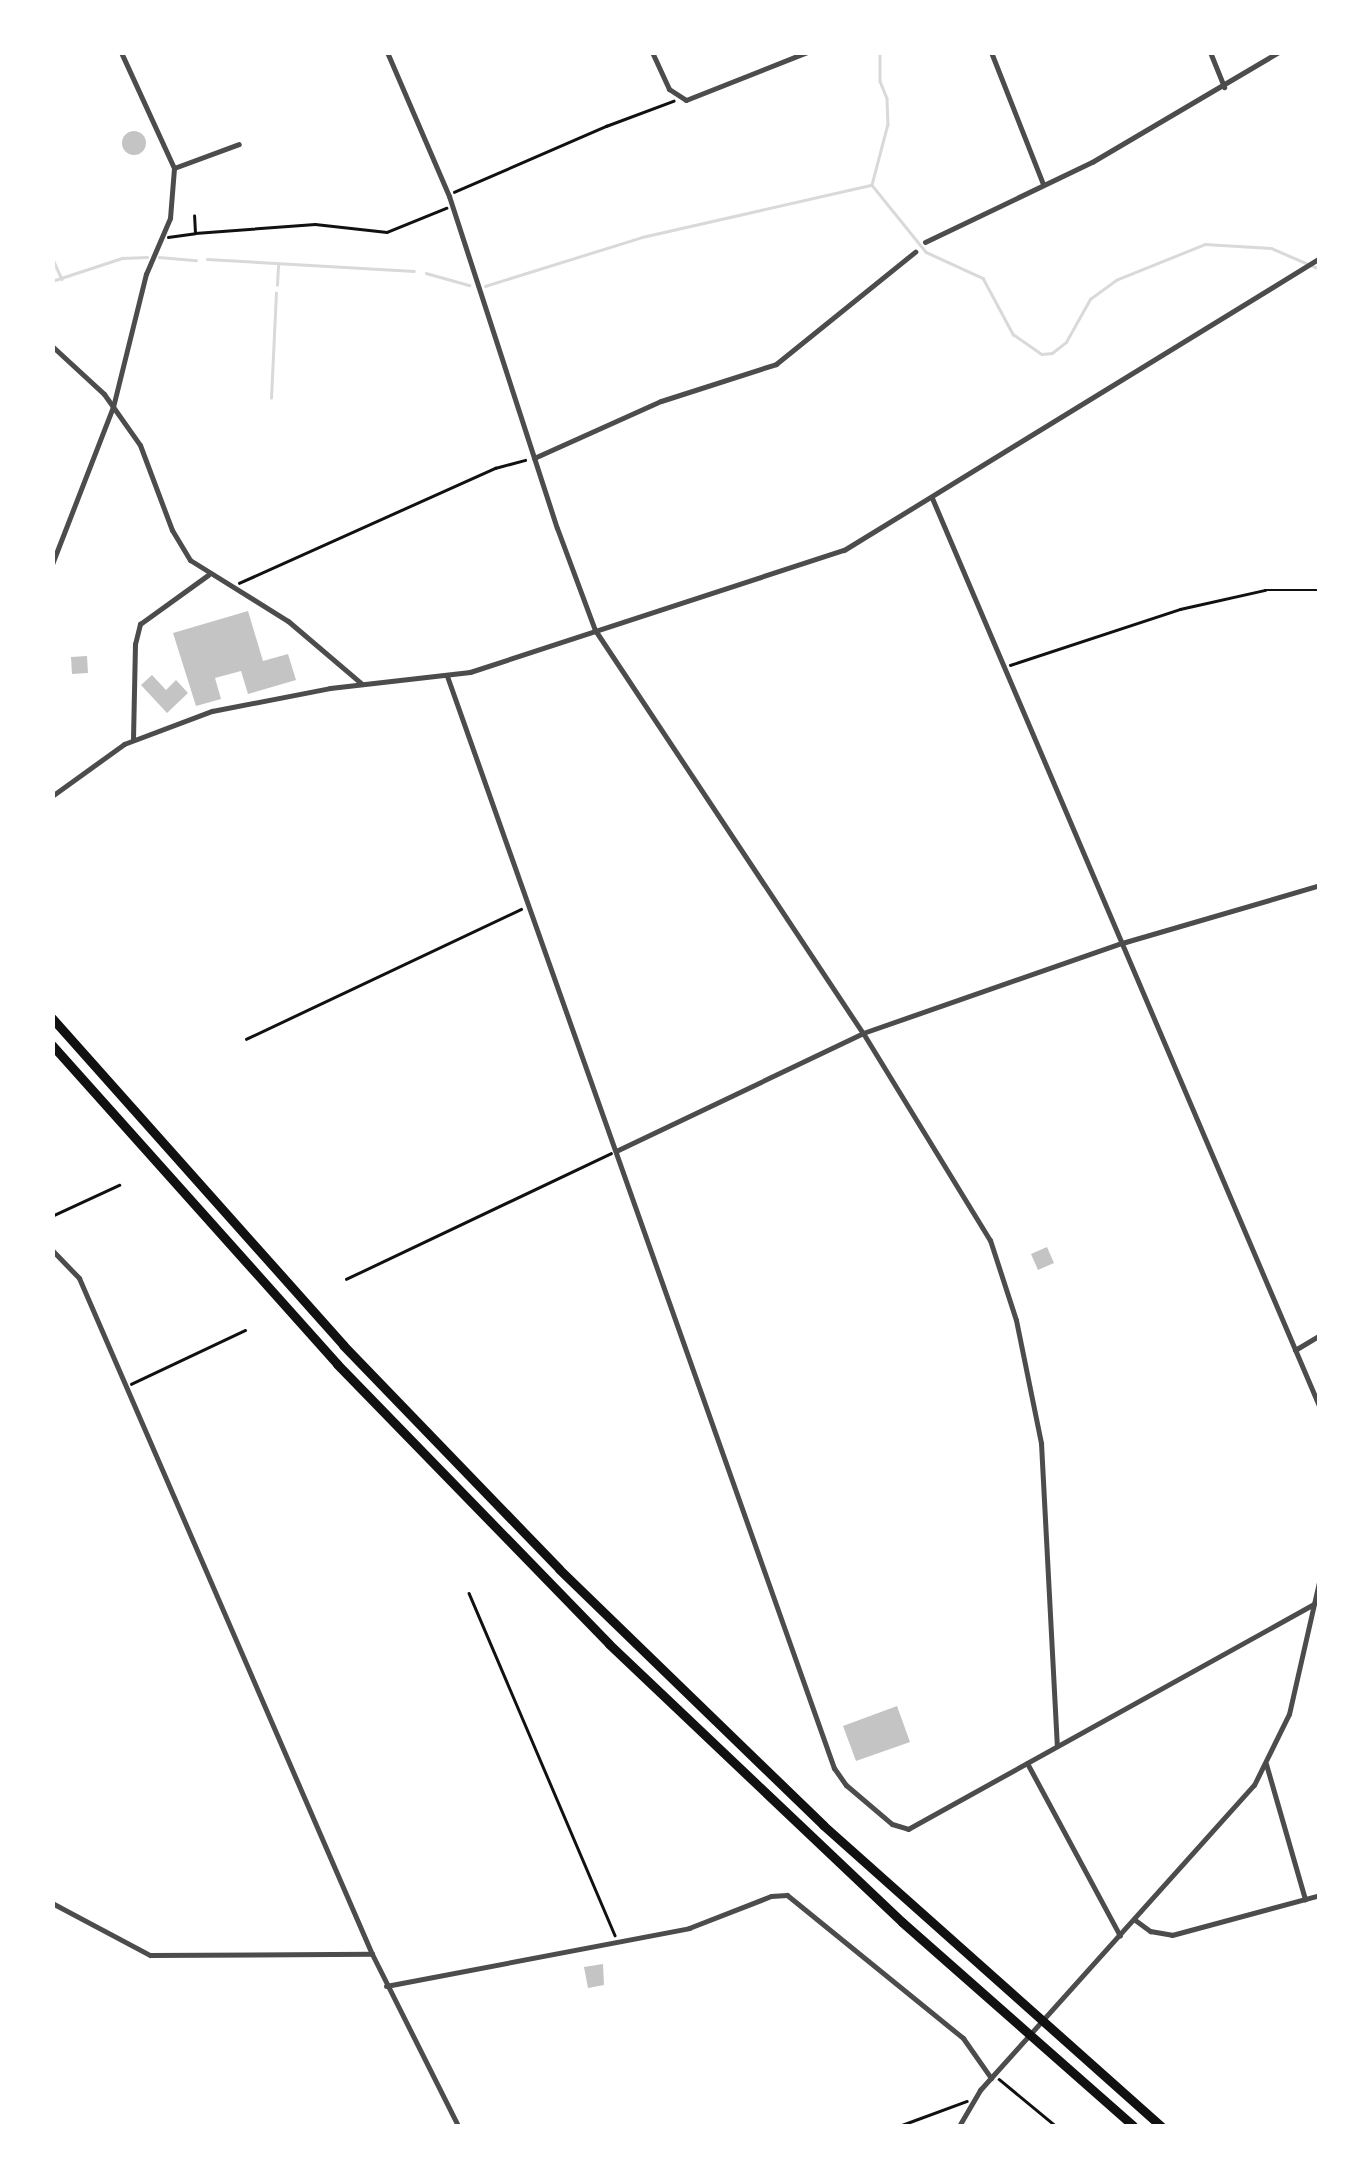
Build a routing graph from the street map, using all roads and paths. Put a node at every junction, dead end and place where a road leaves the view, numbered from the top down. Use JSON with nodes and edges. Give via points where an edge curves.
{"nodes":[{"id":1,"x":121,"y":52,"type":"edge"},
{"id":2,"x":387,"y":52,"type":"edge"},
{"id":3,"x":652,"y":52,"type":"edge"},
{"id":4,"x":807,"y":52,"type":"edge"},
{"id":5,"x":991,"y":52,"type":"edge"},
{"id":6,"x":1210,"y":52,"type":"edge"},
{"id":7,"x":1279,"y":52,"type":"edge"},
{"id":8,"x":793,"y":55,"type":"edge"},
{"id":9,"x":1224,"y":87,"type":"junction"},
{"id":10,"x":679,"y":99,"type":"junction"},
{"id":11,"x":239,"y":144,"type":"dead end"},
{"id":12,"x":174,"y":168,"type":"junction"},
{"id":13,"x":1043,"y":184,"type":"junction"},
{"id":14,"x":449,"y":196,"type":"junction"},
{"id":15,"x":452,"y":206,"type":"junction"},
{"id":16,"x":194,"y":216,"type":"dead end"},
{"id":17,"x":195,"y":233,"type":"junction"},
{"id":18,"x":164,"y":237,"type":"junction"},
{"id":19,"x":925,"y":242,"type":"dead end"},
{"id":20,"x":915,"y":252,"type":"dead end"},
{"id":21,"x":1320,"y":258,"type":"edge"},
{"id":22,"x":52,"y":346,"type":"edge"},
{"id":23,"x":112,"y":407,"type":"junction"},
{"id":24,"x":534,"y":458,"type":"junction"},
{"id":25,"x":932,"y":498,"type":"junction"},
{"id":26,"x":52,"y":564,"type":"edge"},
{"id":27,"x":208,"y":575,"type":"junction"},
{"id":28,"x":228,"y":588,"type":"junction"},
{"id":29,"x":1320,"y":590,"type":"edge"},
{"id":30,"x":595,"y":630,"type":"junction"},
{"id":31,"x":1004,"y":667,"type":"junction"},
{"id":32,"x":447,"y":676,"type":"junction"},
{"id":33,"x":362,"y":685,"type":"junction"},
{"id":34,"x":134,"y":739,"type":"junction"},
{"id":35,"x":52,"y":796,"type":"edge"},
{"id":36,"x":1320,"y":884,"type":"edge"},
{"id":37,"x":528,"y":906,"type":"junction"},
{"id":38,"x":1122,"y":943,"type":"junction"},
{"id":39,"x":52,"y":1018,"type":"edge"},
{"id":40,"x":863,"y":1032,"type":"junction"},
{"id":41,"x":246,"y":1038,"type":"dead end"},
{"id":42,"x":52,"y":1046,"type":"edge"},
{"id":43,"x":616,"y":1151,"type":"junction"},
{"id":44,"x":119,"y":1185,"type":"dead end"},
{"id":45,"x":52,"y":1216,"type":"edge"},
{"id":46,"x":52,"y":1250,"type":"edge"},
{"id":47,"x":346,"y":1279,"type":"dead end"},
{"id":48,"x":244,"y":1330,"type":"dead end"},
{"id":49,"x":1320,"y":1335,"type":"edge"},
{"id":50,"x":1295,"y":1350,"type":"junction"},
{"id":51,"x":125,"y":1387,"type":"junction"},
{"id":52,"x":1320,"y":1408,"type":"edge"},
{"id":53,"x":1320,"y":1578,"type":"edge"},
{"id":54,"x":469,"y":1593,"type":"dead end"},
{"id":55,"x":1314,"y":1604,"type":"junction"},
{"id":56,"x":1057,"y":1745,"type":"junction"},
{"id":57,"x":1027,"y":1762,"type":"junction"},
{"id":58,"x":1266,"y":1764,"type":"junction"},
{"id":59,"x":1320,"y":1895,"type":"edge"},
{"id":60,"x":1305,"y":1900,"type":"junction"},
{"id":61,"x":52,"y":1903,"type":"edge"},
{"id":62,"x":1135,"y":1920,"type":"junction"},
{"id":63,"x":1120,"y":1936,"type":"junction"},
{"id":64,"x":618,"y":1941,"type":"junction"},
{"id":65,"x":372,"y":1954,"type":"junction"},
{"id":66,"x":386,"y":1986,"type":"junction"},
{"id":67,"x":992,"y":2077,"type":"junction"},
{"id":68,"x":972,"y":2102,"type":"junction"},
{"id":69,"x":458,"y":2126,"type":"edge"},
{"id":70,"x":899,"y":2126,"type":"edge"},
{"id":71,"x":960,"y":2126,"type":"edge"},
{"id":72,"x":1056,"y":2126,"type":"edge"},
{"id":73,"x":1132,"y":2126,"type":"edge"},
{"id":74,"x":1161,"y":2126,"type":"edge"}],
"edges":[{"from":1,"to":12,"type":"street"},
{"from":2,"to":14,"type":"street"},
{"from":3,"to":10,"type":"street"},
{"from":4,"to":8,"type":"street"},
{"from":5,"to":13,"type":"street"},
{"from":6,"to":9,"type":"street"},
{"from":7,"to":9,"type":"street"},
{"from":8,"to":10,"type":"street","via":[[700,98]]},
{"from":9,"to":13,"type":"street"},
{"from":10,"to":14,"type":"path"},
{"from":11,"to":12,"type":"street"},
{"from":12,"to":18,"type":"street"},
{"from":13,"to":19,"type":"street"},
{"from":14,"to":15,"type":"street"},
{"from":15,"to":17,"type":"path","via":[[387,232],[314,224]]},
{"from":15,"to":24,"type":"street"},
{"from":16,"to":17,"type":"path"},
{"from":17,"to":18,"type":"path"},
{"from":18,"to":23,"type":"street","via":[[146,274]]},
{"from":20,"to":24,"type":"street","via":[[776,364],[661,401]]},
{"from":21,"to":25,"type":"street"},
{"from":22,"to":23,"type":"street"},
{"from":23,"to":26,"type":"street"},
{"from":23,"to":27,"type":"street","via":[[149,463],[179,545]]},
{"from":24,"to":28,"type":"path","via":[[495,468]]},
{"from":24,"to":30,"type":"street"},
{"from":25,"to":30,"type":"street","via":[[844,550]]},
{"from":25,"to":31,"type":"street"},
{"from":27,"to":28,"type":"street"},
{"from":27,"to":34,"type":"street","via":[[140,624]]},
{"from":28,"to":33,"type":"street","via":[[288,621]]},
{"from":29,"to":31,"type":"path","via":[[1265,590],[1180,608]]},
{"from":30,"to":32,"type":"street"},
{"from":30,"to":40,"type":"street"},
{"from":31,"to":38,"type":"street"},
{"from":32,"to":33,"type":"street"},
{"from":32,"to":37,"type":"street"},
{"from":33,"to":34,"type":"street","via":[[250,702]]},
{"from":34,"to":35,"type":"street"},
{"from":36,"to":38,"type":"street"},
{"from":37,"to":41,"type":"path"},
{"from":37,"to":43,"type":"street"},
{"from":38,"to":40,"type":"street"},
{"from":38,"to":50,"type":"street"},
{"from":39,"to":74,"type":"highway","via":[[332,1332],[559,1569],[823,1825]]},
{"from":40,"to":43,"type":"street"},
{"from":40,"to":56,"type":"street","via":[[979,1216],[1016,1320],[1041,1443]]},
{"from":42,"to":73,"type":"highway","via":[[337,1364],[609,1644],[902,1922]]},
{"from":43,"to":47,"type":"path"},
{"from":43,"to":57,"type":"street","via":[[834,1768],[892,1824],[908,1829]]},
{"from":44,"to":45,"type":"path"},
{"from":46,"to":51,"type":"street","via":[[79,1278]]},
{"from":48,"to":51,"type":"path"},
{"from":49,"to":50,"type":"street"},
{"from":50,"to":52,"type":"street"},
{"from":51,"to":65,"type":"street"},
{"from":53,"to":55,"type":"street"},
{"from":54,"to":64,"type":"path"},
{"from":55,"to":56,"type":"street"},
{"from":55,"to":58,"type":"street","via":[[1289,1714]]},
{"from":56,"to":57,"type":"street"},
{"from":57,"to":63,"type":"street"},
{"from":58,"to":60,"type":"street"},
{"from":58,"to":62,"type":"street"},
{"from":59,"to":60,"type":"street"},
{"from":60,"to":62,"type":"street","via":[[1172,1935]]},
{"from":61,"to":65,"type":"street","via":[[150,1955]]},
{"from":62,"to":63,"type":"street"},
{"from":63,"to":67,"type":"street"},
{"from":64,"to":66,"type":"street"},
{"from":64,"to":67,"type":"street","via":[[689,1928],[771,1896],[798,1900],[962,2038]]},
{"from":65,"to":66,"type":"street"},
{"from":66,"to":69,"type":"street"},
{"from":67,"to":68,"type":"street"},
{"from":67,"to":72,"type":"path"},
{"from":68,"to":70,"type":"path"},
{"from":68,"to":71,"type":"street"}]}
